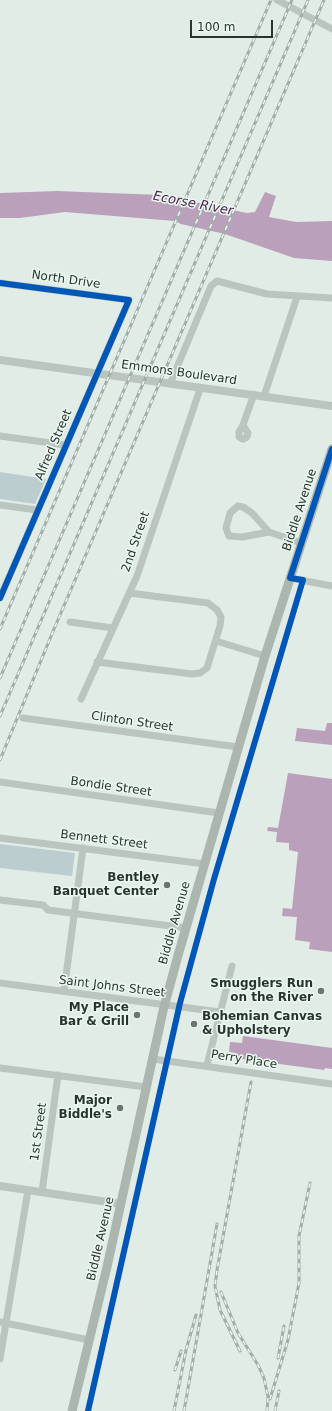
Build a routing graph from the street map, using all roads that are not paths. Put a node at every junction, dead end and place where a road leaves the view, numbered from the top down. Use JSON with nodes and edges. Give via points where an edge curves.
{"nodes":[{"id":1,"x":277,"y":0,"type":"edge"},
{"id":2,"x":332,"y":29,"type":"edge"},
{"id":3,"x":0,"y":283,"type":"edge"},
{"id":4,"x":297,"y":297,"type":"junction"},
{"id":5,"x":332,"y":298,"type":"edge"},
{"id":6,"x":129,"y":300,"type":"joint"},
{"id":7,"x":0,"y":360,"type":"edge"},
{"id":8,"x":97,"y":374,"type":"junction"},
{"id":9,"x":170,"y":384,"type":"junction"},
{"id":10,"x":200,"y":389,"type":"junction"},
{"id":11,"x":254,"y":394,"type":"junction"},
{"id":12,"x":264,"y":396,"type":"junction"},
{"id":13,"x":332,"y":406,"type":"edge"},
{"id":14,"x":243,"y":426,"type":"dead end"},
{"id":15,"x":0,"y":436,"type":"edge"},
{"id":16,"x":66,"y":445,"type":"junction"},
{"id":17,"x":332,"y":450,"type":"edge"},
{"id":18,"x":0,"y":505,"type":"edge"},
{"id":19,"x":38,"y":510,"type":"junction"},
{"id":20,"x":269,"y":532,"type":"junction"},
{"id":21,"x":301,"y":543,"type":"junction"},
{"id":22,"x":290,"y":578,"type":"junction"},
{"id":23,"x":332,"y":586,"type":"edge"},
{"id":24,"x":129,"y":593,"type":"junction"},
{"id":25,"x":0,"y":598,"type":"edge"},
{"id":26,"x":70,"y":622,"type":"dead end"},
{"id":27,"x":113,"y":628,"type":"junction"},
{"id":28,"x":216,"y":641,"type":"junction"},
{"id":29,"x":265,"y":656,"type":"junction"},
{"id":30,"x":97,"y":662,"type":"junction"},
{"id":31,"x":81,"y":698,"type":"dead end"},
{"id":32,"x":23,"y":718,"type":"dead end"},
{"id":33,"x":238,"y":747,"type":"junction"},
{"id":34,"x":0,"y":782,"type":"edge"},
{"id":35,"x":219,"y":813,"type":"junction"},
{"id":36,"x":0,"y":838,"type":"edge"},
{"id":37,"x":83,"y":848,"type":"junction"},
{"id":38,"x":204,"y":864,"type":"junction"},
{"id":39,"x":0,"y":900,"type":"edge"},
{"id":40,"x":75,"y":914,"type":"junction"},
{"id":41,"x":186,"y":928,"type":"junction"},
{"id":42,"x":232,"y":966,"type":"dead end"},
{"id":43,"x":0,"y":983,"type":"edge"},
{"id":44,"x":64,"y":991,"type":"junction"},
{"id":45,"x":165,"y":1005,"type":"junction"},
{"id":46,"x":220,"y":1012,"type":"junction"},
{"id":47,"x":153,"y":1059,"type":"junction"},
{"id":48,"x":207,"y":1065,"type":"junction"},
{"id":49,"x":0,"y":1068,"type":"edge"},
{"id":50,"x":58,"y":1075,"type":"junction"},
{"id":51,"x":332,"y":1084,"type":"edge"},
{"id":52,"x":146,"y":1087,"type":"junction"},
{"id":53,"x":0,"y":1186,"type":"edge"},
{"id":54,"x":28,"y":1190,"type":"junction"},
{"id":55,"x":42,"y":1192,"type":"junction"},
{"id":56,"x":121,"y":1204,"type":"junction"},
{"id":57,"x":3,"y":1323,"type":"edge"},
{"id":58,"x":90,"y":1340,"type":"junction"},
{"id":59,"x":0,"y":1359,"type":"edge"},
{"id":60,"x":72,"y":1411,"type":"edge"}],
"edges":[{"from":1,"to":2,"type":"street"},
{"from":3,"to":6,"type":"street","name":"North Drive"},
{"from":4,"to":5,"type":"street"},
{"from":4,"to":9,"type":"street","via":[[255,291],[217,281],[211,286]]},
{"from":4,"to":12,"type":"street"},
{"from":6,"to":8,"type":"street","name":"Alfred Street"},
{"from":7,"to":8,"type":"street","name":"Emmons Boulevard"},
{"from":8,"to":9,"type":"street","name":"Emmons Boulevard"},
{"from":8,"to":16,"type":"street","name":"Alfred Street"},
{"from":9,"to":10,"type":"street","name":"Emmons Boulevard"},
{"from":10,"to":11,"type":"street","name":"Emmons Boulevard"},
{"from":10,"to":24,"type":"street","name":"2nd Street"},
{"from":11,"to":12,"type":"street","name":"Emmons Boulevard"},
{"from":11,"to":14,"type":"street"},
{"from":12,"to":13,"type":"street","name":"Emmons Boulevard"},
{"from":15,"to":16,"type":"street"},
{"from":16,"to":19,"type":"street","name":"Alfred Street"},
{"from":17,"to":21,"type":"main road","name":"Biddle Avenue"},
{"from":18,"to":19,"type":"street"},
{"from":19,"to":25,"type":"street","name":"Alfred Street"},
{"from":20,"to":20,"type":"street","via":[[243,507],[238,506],[230,513],[226,528],[229,536],[235,538]]},
{"from":20,"to":21,"type":"street"},
{"from":21,"to":22,"type":"main road","name":"Biddle Avenue"},
{"from":22,"to":23,"type":"street"},
{"from":22,"to":29,"type":"main road","name":"Biddle Avenue"},
{"from":24,"to":27,"type":"street","name":"2nd Street"},
{"from":24,"to":28,"type":"street","via":[[211,604],[221,617]]},
{"from":26,"to":27,"type":"street"},
{"from":27,"to":30,"type":"street","name":"2nd Street"},
{"from":28,"to":29,"type":"street"},
{"from":28,"to":30,"type":"street","via":[[207,668],[196,674]]},
{"from":29,"to":33,"type":"main road","name":"Biddle Avenue"},
{"from":30,"to":31,"type":"street","name":"2nd Street"},
{"from":32,"to":33,"type":"street","name":"Clinton Street"},
{"from":33,"to":35,"type":"main road","name":"Biddle Avenue"},
{"from":34,"to":35,"type":"street","name":"Bondie Street"},
{"from":35,"to":38,"type":"main road","name":"Biddle Avenue"},
{"from":36,"to":37,"type":"street","name":"Bennett Street"},
{"from":37,"to":38,"type":"street","name":"Bennett Street"},
{"from":37,"to":40,"type":"street"},
{"from":38,"to":41,"type":"main road","name":"Biddle Avenue"},
{"from":39,"to":40,"type":"street"},
{"from":40,"to":41,"type":"street"},
{"from":40,"to":44,"type":"street"},
{"from":41,"to":45,"type":"main road","name":"Biddle Avenue"},
{"from":42,"to":46,"type":"street"},
{"from":43,"to":44,"type":"street","name":"Saint Johns Street"},
{"from":44,"to":45,"type":"street","name":"Saint Johns Street"},
{"from":45,"to":46,"type":"street","name":"Saint Johns Street"},
{"from":45,"to":47,"type":"main road","name":"Biddle Avenue"},
{"from":46,"to":48,"type":"street"},
{"from":47,"to":48,"type":"street","name":"Perry Place"},
{"from":47,"to":52,"type":"main road","name":"Biddle Avenue"},
{"from":48,"to":51,"type":"street","name":"Perry Place","via":[[239,1072]]},
{"from":49,"to":50,"type":"street"},
{"from":50,"to":52,"type":"street"},
{"from":50,"to":55,"type":"street","name":"1st Street"},
{"from":52,"to":56,"type":"main road","name":"Biddle Avenue"},
{"from":53,"to":54,"type":"street"},
{"from":54,"to":55,"type":"street"},
{"from":54,"to":57,"type":"street"},
{"from":55,"to":56,"type":"street"},
{"from":56,"to":58,"type":"main road","name":"Biddle Avenue"},
{"from":57,"to":58,"type":"street"},
{"from":57,"to":59,"type":"street"},
{"from":58,"to":60,"type":"main road","name":"Biddle Avenue"}]}
